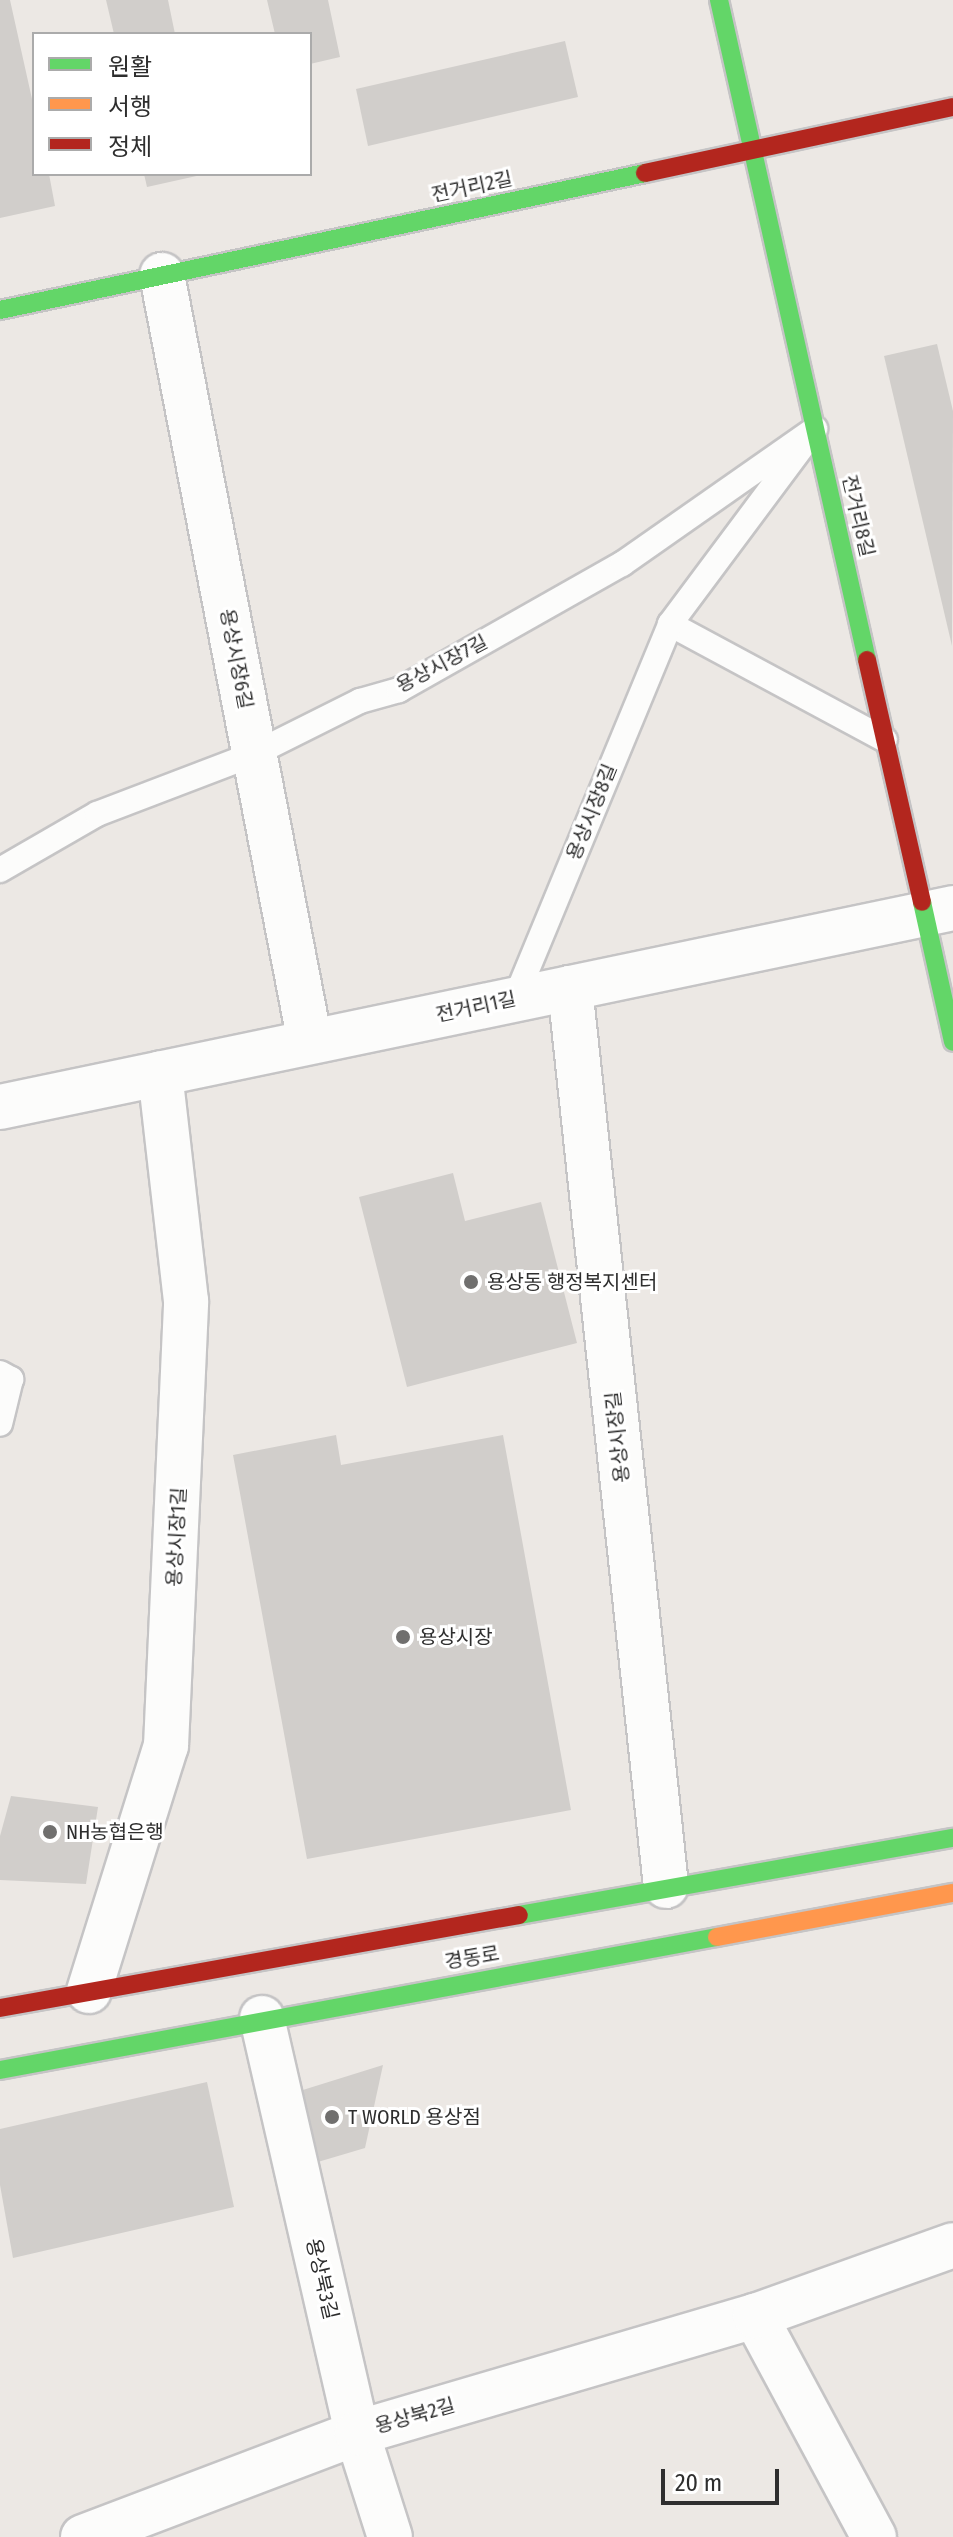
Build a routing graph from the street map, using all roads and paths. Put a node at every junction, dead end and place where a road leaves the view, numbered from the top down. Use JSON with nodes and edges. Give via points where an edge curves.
{"nodes":[{"id":1,"x":719,"y":0,"type":"edge"},
{"id":2,"x":953,"y":107,"type":"edge"},
{"id":3,"x":753,"y":150,"type":"junction"},
{"id":4,"x":162,"y":275,"type":"junction"},
{"id":5,"x":0,"y":310,"type":"edge"},
{"id":6,"x":815,"y":429,"type":"junction"},
{"id":7,"x":670,"y":624,"type":"junction"},
{"id":8,"x":885,"y":740,"type":"junction"},
{"id":9,"x":254,"y":754,"type":"junction"},
{"id":10,"x":0,"y":870,"type":"edge"},
{"id":11,"x":939,"y":911,"type":"edge"},
{"id":12,"x":570,"y":988,"type":"junction"},
{"id":13,"x":515,"y":999,"type":"junction"},
{"id":14,"x":310,"y":1042,"type":"junction"},
{"id":15,"x":953,"y":1042,"type":"edge"},
{"id":16,"x":160,"y":1073,"type":"junction"},
{"id":17,"x":0,"y":1107,"type":"edge"},
{"id":18,"x":0,"y":1373,"type":"edge"},
{"id":19,"x":0,"y":1424,"type":"edge"},
{"id":20,"x":953,"y":1838,"type":"edge"},
{"id":21,"x":666,"y":1886,"type":"junction"},
{"id":22,"x":953,"y":1893,"type":"edge"},
{"id":23,"x":89,"y":1991,"type":"junction"},
{"id":24,"x":0,"y":2008,"type":"edge"},
{"id":25,"x":262,"y":2018,"type":"junction"},
{"id":26,"x":0,"y":2070,"type":"edge"},
{"id":27,"x":953,"y":2245,"type":"edge"},
{"id":28,"x":755,"y":2316,"type":"junction"},
{"id":29,"x":357,"y":2433,"type":"junction"},
{"id":30,"x":83,"y":2537,"type":"edge"},
{"id":31,"x":390,"y":2537,"type":"edge"},
{"id":32,"x":874,"y":2537,"type":"edge"}],
"edges":[{"from":1,"to":3,"type":"street","name":"전거리8길"},
{"from":2,"to":3,"type":"street","name":"전거리2길"},
{"from":3,"to":4,"type":"street","name":"전거리2길"},
{"from":3,"to":6,"type":"street","name":"전거리8길"},
{"from":4,"to":5,"type":"street","name":"전거리2길"},
{"from":4,"to":9,"type":"street","name":"용상시장6길"},
{"from":6,"to":7,"type":"lane","name":"용상시장8길"},
{"from":6,"to":8,"type":"street","name":"전거리8길"},
{"from":6,"to":9,"type":"lane","name":"용상시장7길","via":[[622,564],[399,690],[360,701]]},
{"from":7,"to":8,"type":"lane"},
{"from":7,"to":13,"type":"lane","name":"용상시장8길"},
{"from":8,"to":11,"type":"street","name":"전거리8길"},
{"from":9,"to":10,"type":"lane","name":"용상시장7길","via":[[97,814]]},
{"from":9,"to":14,"type":"street","name":"용상시장6길"},
{"from":11,"to":12,"type":"street","name":"전거리1길"},
{"from":11,"to":15,"type":"street","name":"전거리8길"},
{"from":12,"to":13,"type":"street","name":"전거리1길"},
{"from":12,"to":21,"type":"street","name":"용상시장길"},
{"from":13,"to":14,"type":"street","name":"전거리1길"},
{"from":14,"to":16,"type":"street","name":"전거리1길"},
{"from":16,"to":17,"type":"street","name":"전거리1길"},
{"from":16,"to":23,"type":"street","name":"용상시장1길","via":[[186,1301],[166,1746]]},
{"from":18,"to":19,"type":"lane","via":[[11,1379]]},
{"from":20,"to":21,"type":"street","name":"경동로"},
{"from":21,"to":23,"type":"street","name":"경동로"},
{"from":22,"to":25,"type":"street","name":"경동로"},
{"from":23,"to":24,"type":"street","name":"경동로"},
{"from":25,"to":26,"type":"street","name":"경동로"},
{"from":25,"to":29,"type":"street","name":"용상북3길"},
{"from":27,"to":28,"type":"street","name":"용상북2길"},
{"from":28,"to":29,"type":"street","name":"용상북2길"},
{"from":28,"to":32,"type":"street"},
{"from":29,"to":30,"type":"street","name":"용상북2길"},
{"from":29,"to":31,"type":"street","name":"용상북3길"}]}
